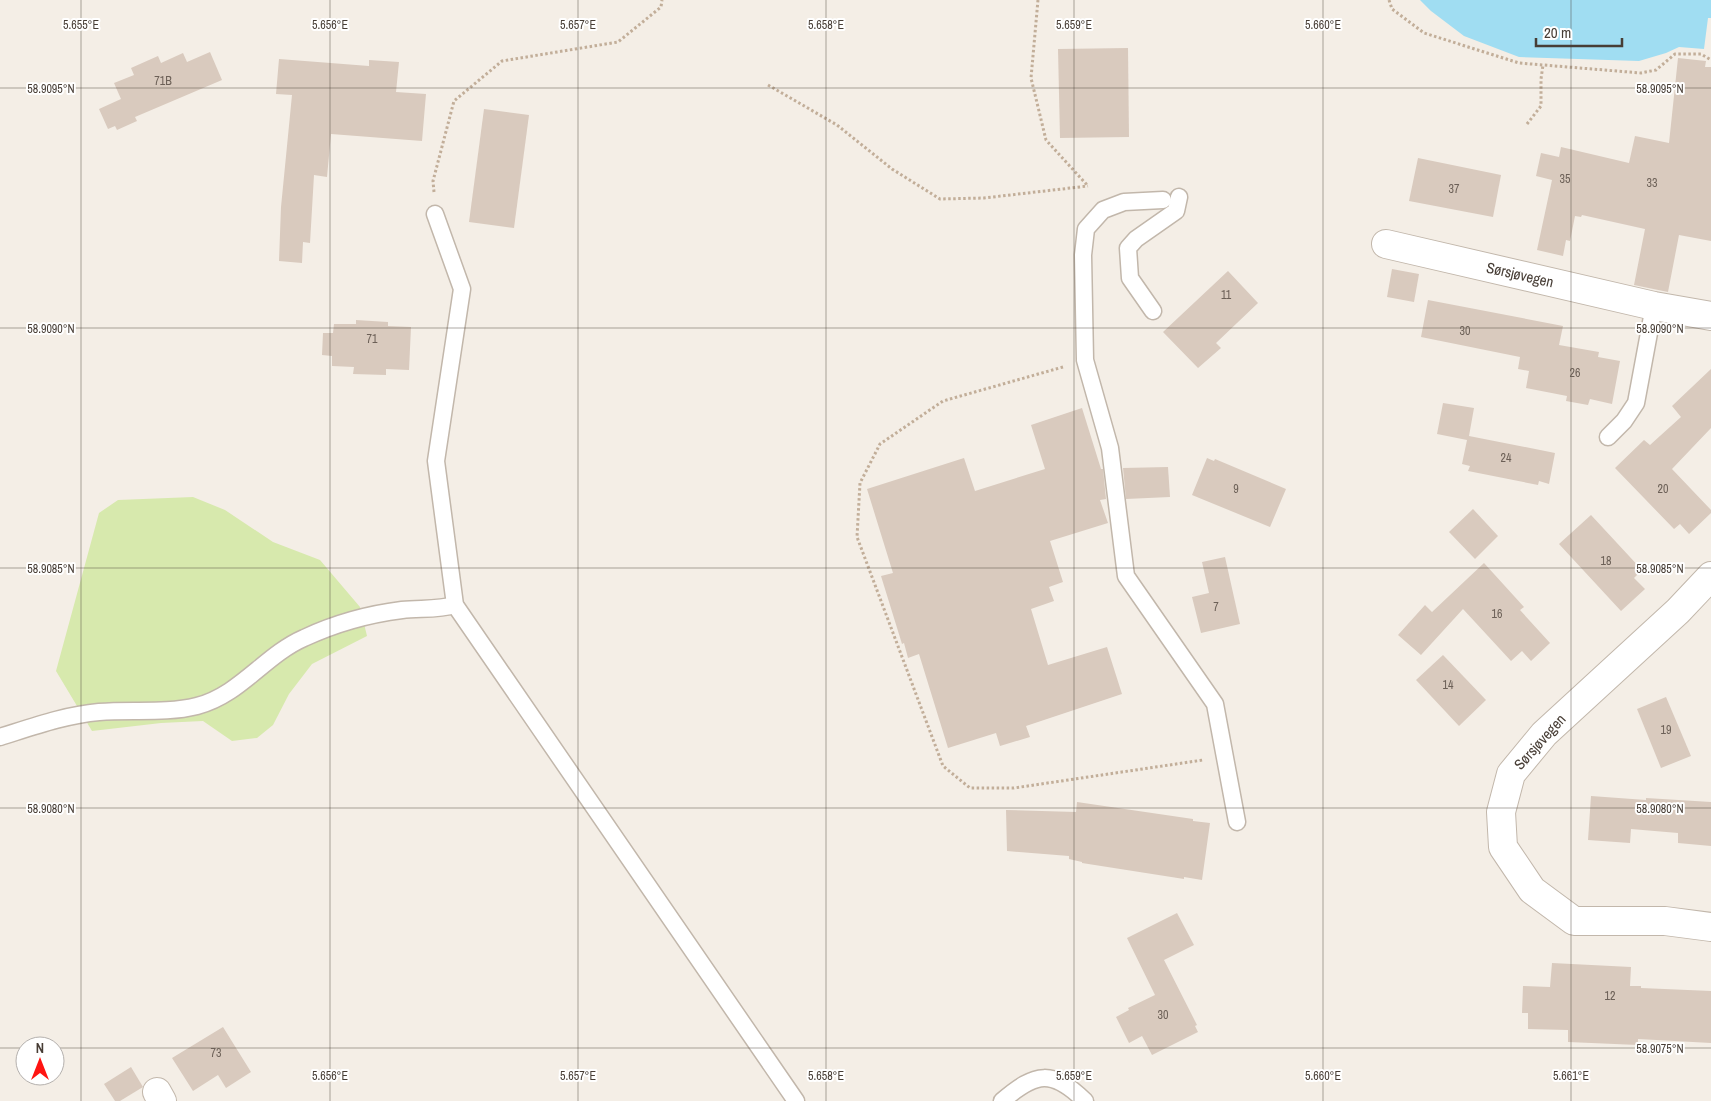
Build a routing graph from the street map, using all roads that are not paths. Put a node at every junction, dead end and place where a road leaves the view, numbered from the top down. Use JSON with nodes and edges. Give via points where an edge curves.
{"nodes":[{"id":1,"x":1180,"y":197,"type":"dead end"},
{"id":2,"x":1163,"y":200,"type":"dead end"},
{"id":3,"x":435,"y":214,"type":"road end"},
{"id":4,"x":1386,"y":244,"type":"dead end"},
{"id":5,"x":1654,"y":306,"type":"junction"},
{"id":6,"x":1153,"y":311,"type":"dead end"},
{"id":7,"x":1711,"y":316,"type":"edge"},
{"id":8,"x":1608,"y":437,"type":"dead end"},
{"id":9,"x":1711,"y":576,"type":"edge"},
{"id":10,"x":455,"y":605,"type":"junction"},
{"id":11,"x":0,"y":737,"type":"edge"},
{"id":12,"x":1237,"y":822,"type":"dead end"},
{"id":13,"x":1711,"y":927,"type":"edge"},
{"id":14,"x":796,"y":1101,"type":"edge"},
{"id":15,"x":1002,"y":1101,"type":"edge"},
{"id":16,"x":1085,"y":1101,"type":"edge"}],
"edges":[{"from":1,"to":6,"type":"lane","via":[[1176,211],[1128,248],[1130,278]]},
{"from":2,"to":12,"type":"lane","via":[[1124,202],[1103,210],[1086,228],[1083,255],[1085,360],[1110,448],[1126,576],[1215,704]]},
{"from":3,"to":10,"type":"lane","via":[[462,290],[436,461]]},
{"from":4,"to":5,"type":"street","name":"Sørsjøvegen"},
{"from":5,"to":7,"type":"street","name":"Sørsjøvegen"},
{"from":5,"to":8,"type":"lane","via":[[1636,403]]},
{"from":9,"to":13,"type":"street","name":"Sørsjøvegen","via":[[1544,734],[1511,774],[1502,812],[1503,847],[1532,890],[1574,922],[1665,922]]},
{"from":10,"to":11,"type":"lane","via":[[386,613],[320,631],[288,646],[232,690],[197,706],[173,710],[98,712]]},
{"from":10,"to":14,"type":"lane"},
{"from":15,"to":16,"type":"lane","via":[[1024,1084],[1054,1078],[1072,1088]]}]}
